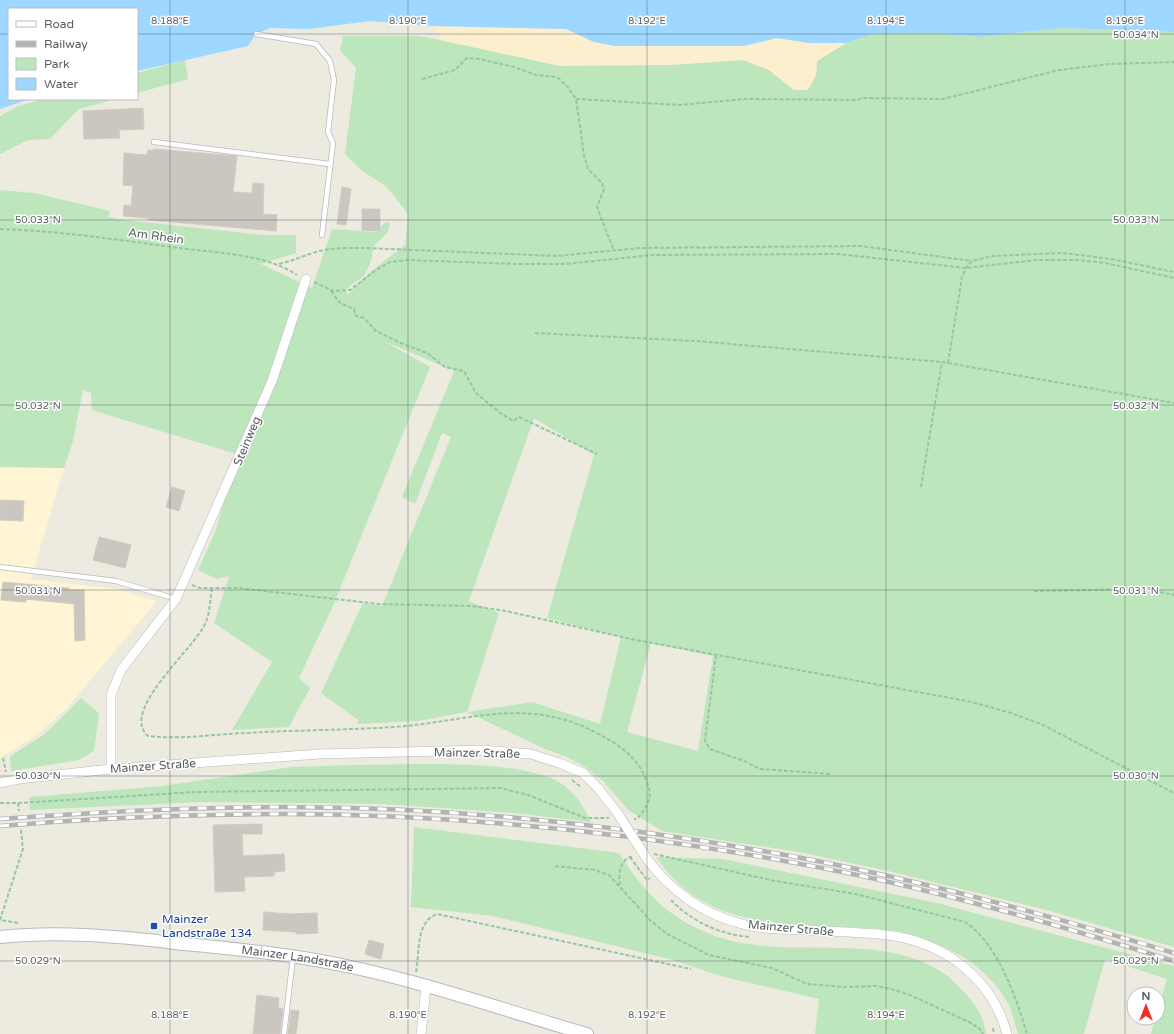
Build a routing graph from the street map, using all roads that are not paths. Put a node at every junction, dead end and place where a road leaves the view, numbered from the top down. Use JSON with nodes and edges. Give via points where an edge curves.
{"nodes":[{"id":1,"x":256,"y":34,"type":"dead end"},
{"id":2,"x":154,"y":142,"type":"dead end"},
{"id":3,"x":330,"y":164,"type":"junction"},
{"id":4,"x":322,"y":234,"type":"dead end"},
{"id":5,"x":306,"y":279,"type":"road end"},
{"id":6,"x":0,"y":567,"type":"edge"},
{"id":7,"x":176,"y":599,"type":"junction"},
{"id":8,"x":111,"y":769,"type":"junction"},
{"id":9,"x":0,"y":783,"type":"edge"},
{"id":10,"x":0,"y":937,"type":"edge"},
{"id":11,"x":293,"y":957,"type":"junction"},
{"id":12,"x":426,"y":987,"type":"junction"},
{"id":13,"x":284,"y":1034,"type":"edge"},
{"id":14,"x":421,"y":1034,"type":"edge"},
{"id":15,"x":587,"y":1034,"type":"edge"},
{"id":16,"x":1007,"y":1034,"type":"edge"}],
"edges":[{"from":1,"to":3,"type":"lane","via":[[316,44],[330,61],[334,80],[328,132],[333,143]]},
{"from":2,"to":3,"type":"lane"},
{"from":3,"to":4,"type":"lane"},
{"from":5,"to":7,"type":"street","name":"Steinweg","via":[[272,381]]},
{"from":6,"to":7,"type":"lane","via":[[116,581]]},
{"from":7,"to":8,"type":"street","name":"Steinweg","via":[[120,670],[112,695]]},
{"from":8,"to":9,"type":"street","name":"Mainzer Straße"},
{"from":8,"to":16,"type":"street","name":"Mainzer Straße","bridge":true,"via":[[320,754],[482,750],[531,754],[583,773],[598,788],[660,876],[693,903],[742,924],[768,928],[888,935],[913,941],[959,962],[982,984],[996,1003]]},
{"from":10,"to":11,"type":"main road","name":"Mainzer Landstraße","via":[[55,935],[118,938]]},
{"from":11,"to":12,"type":"main road","name":"Mainzer Landstraße","via":[[353,967]]},
{"from":11,"to":13,"type":"lane"},
{"from":12,"to":14,"type":"street"},
{"from":12,"to":15,"type":"main road","name":"Mainzer Landstraße"}]}
